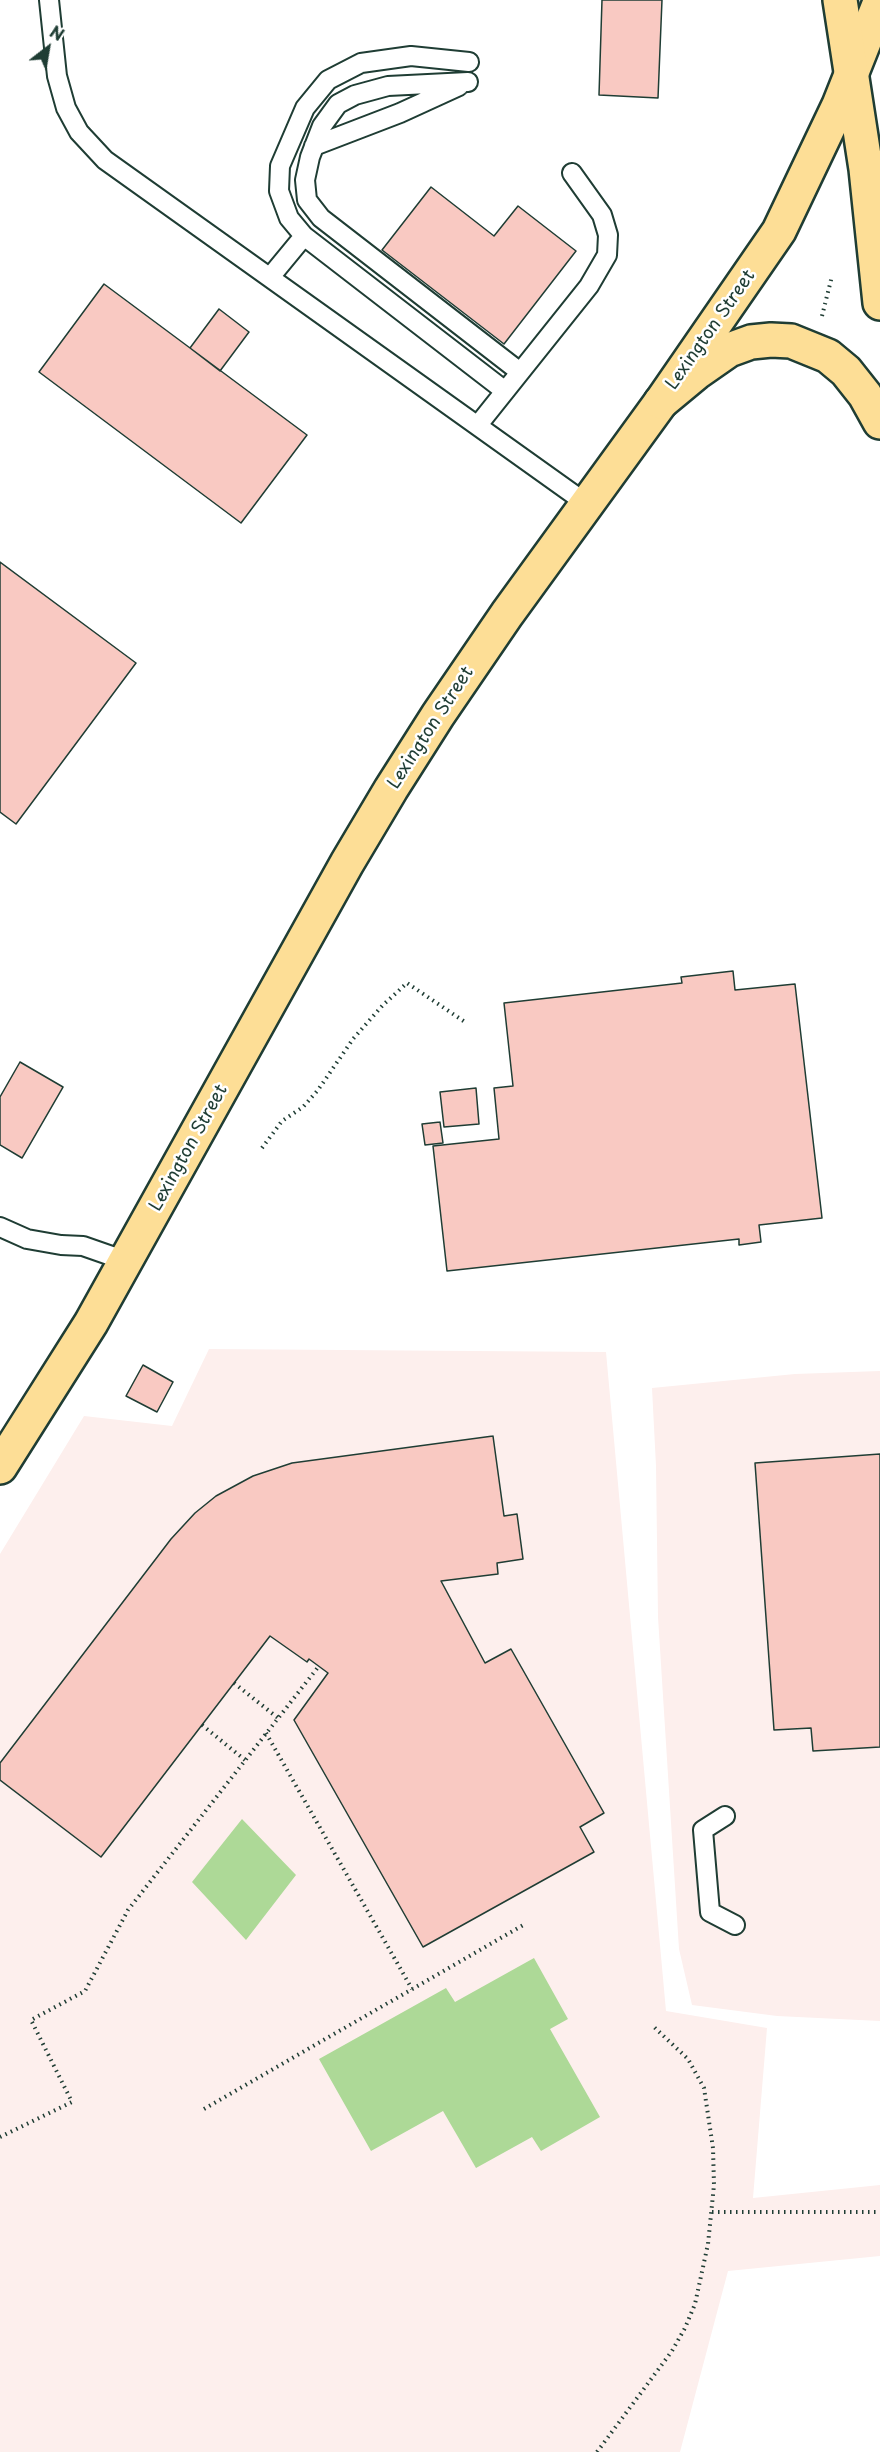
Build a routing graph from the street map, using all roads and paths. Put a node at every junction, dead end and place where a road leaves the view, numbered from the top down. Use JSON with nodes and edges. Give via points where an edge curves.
{"nodes":[{"id":1,"x":49,"y":0,"type":"edge"},
{"id":2,"x":840,"y":0,"type":"edge"},
{"id":3,"x":880,"y":2,"type":"edge"},
{"id":4,"x":469,"y":62,"type":"dead end"},
{"id":5,"x":852,"y":74,"type":"junction"},
{"id":6,"x":314,"y":146,"type":"junction"},
{"id":7,"x":572,"y":173,"type":"dead end"},
{"id":8,"x":304,"y":236,"type":"junction"},
{"id":9,"x":271,"y":276,"type":"junction"},
{"id":10,"x":832,"y":276,"type":"dead end"},
{"id":11,"x":880,"y":303,"type":"edge"},
{"id":12,"x":820,"y":322,"type":"dead end"},
{"id":13,"x":520,"y":372,"type":"junction"},
{"id":14,"x":505,"y":391,"type":"junction"},
{"id":15,"x":661,"y":402,"type":"junction"},
{"id":16,"x":880,"y":422,"type":"edge"},
{"id":17,"x":478,"y":426,"type":"junction"},
{"id":18,"x":586,"y":504,"type":"junction"},
{"id":19,"x":465,"y":1022,"type":"dead end"},
{"id":20,"x":262,"y":1148,"type":"dead end"},
{"id":21,"x":0,"y":1227,"type":"edge"},
{"id":22,"x":126,"y":1262,"type":"junction"},
{"id":23,"x":0,"y":1467,"type":"edge"},
{"id":24,"x":319,"y":1666,"type":"dead end"},
{"id":25,"x":234,"y":1683,"type":"dead end"},
{"id":26,"x":278,"y":1718,"type":"junction"},
{"id":27,"x":202,"y":1725,"type":"dead end"},
{"id":28,"x":266,"y":1733,"type":"junction"},
{"id":29,"x":245,"y":1760,"type":"junction"},
{"id":30,"x":725,"y":1816,"type":"dead end"},
{"id":31,"x":525,"y":1924,"type":"dead end"},
{"id":32,"x":735,"y":1925,"type":"dead end"},
{"id":33,"x":412,"y":1989,"type":"junction"},
{"id":34,"x":654,"y":2027,"type":"dead end"},
{"id":35,"x":204,"y":2109,"type":"dead end"},
{"id":36,"x":0,"y":2137,"type":"edge"},
{"id":37,"x":712,"y":2212,"type":"junction"},
{"id":38,"x":880,"y":2212,"type":"edge"},
{"id":39,"x":597,"y":2452,"type":"edge"}],
"edges":[{"from":1,"to":9,"type":"lane","via":[[57,76],[66,108],[79,132],[105,160]]},
{"from":2,"to":5,"type":"main road"},
{"from":3,"to":5,"type":"main road","name":"Lexington Street"},
{"from":4,"to":8,"type":"lane","via":[[411,56],[361,63],[328,80],[305,108],[280,166],[279,191],[289,218]]},
{"from":5,"to":11,"type":"main road"},
{"from":5,"to":15,"type":"main road","name":"Lexington Street","via":[[779,231]]},
{"from":6,"to":6,"type":"lane","via":[[338,104],[355,94],[388,86],[468,82]]},
{"from":6,"to":13,"type":"lane","via":[[305,180],[307,200],[321,218]]},
{"from":7,"to":13,"type":"lane","via":[[602,215],[608,235],[607,255],[589,286]]},
{"from":8,"to":9,"type":"lane"},
{"from":8,"to":14,"type":"lane"},
{"from":9,"to":17,"type":"lane"},
{"from":10,"to":12,"type":"path"},
{"from":13,"to":14,"type":"lane"},
{"from":14,"to":17,"type":"lane"},
{"from":15,"to":16,"type":"main road","via":[[729,350],[771,340],[813,348],[841,366],[865,395]]},
{"from":15,"to":18,"type":"main road","name":"Lexington Street"},
{"from":17,"to":18,"type":"lane"},
{"from":18,"to":22,"type":"main road","name":"Lexington Street","via":[[507,614],[391,789]]},
{"from":19,"to":20,"type":"path","via":[[407,983],[353,1039],[318,1090],[303,1107],[282,1121]]},
{"from":21,"to":22,"type":"lane","via":[[27,1239],[83,1245]]},
{"from":22,"to":23,"type":"main road","name":"Lexington Street"},
{"from":24,"to":26,"type":"path"},
{"from":25,"to":26,"type":"path"},
{"from":26,"to":28,"type":"path"},
{"from":27,"to":29,"type":"path"},
{"from":28,"to":29,"type":"path"},
{"from":28,"to":33,"type":"path"},
{"from":29,"to":36,"type":"path","via":[[128,1910],[85,1991],[31,2020],[72,2102]]},
{"from":30,"to":32,"type":"lane","via":[[703,1830],[710,1912]]},
{"from":31,"to":33,"type":"path"},
{"from":33,"to":35,"type":"path"},
{"from":34,"to":37,"type":"path","via":[[688,2059],[704,2088],[713,2148]]},
{"from":37,"to":38,"type":"path"},
{"from":37,"to":39,"type":"path","via":[[702,2278],[685,2328]]}]}
